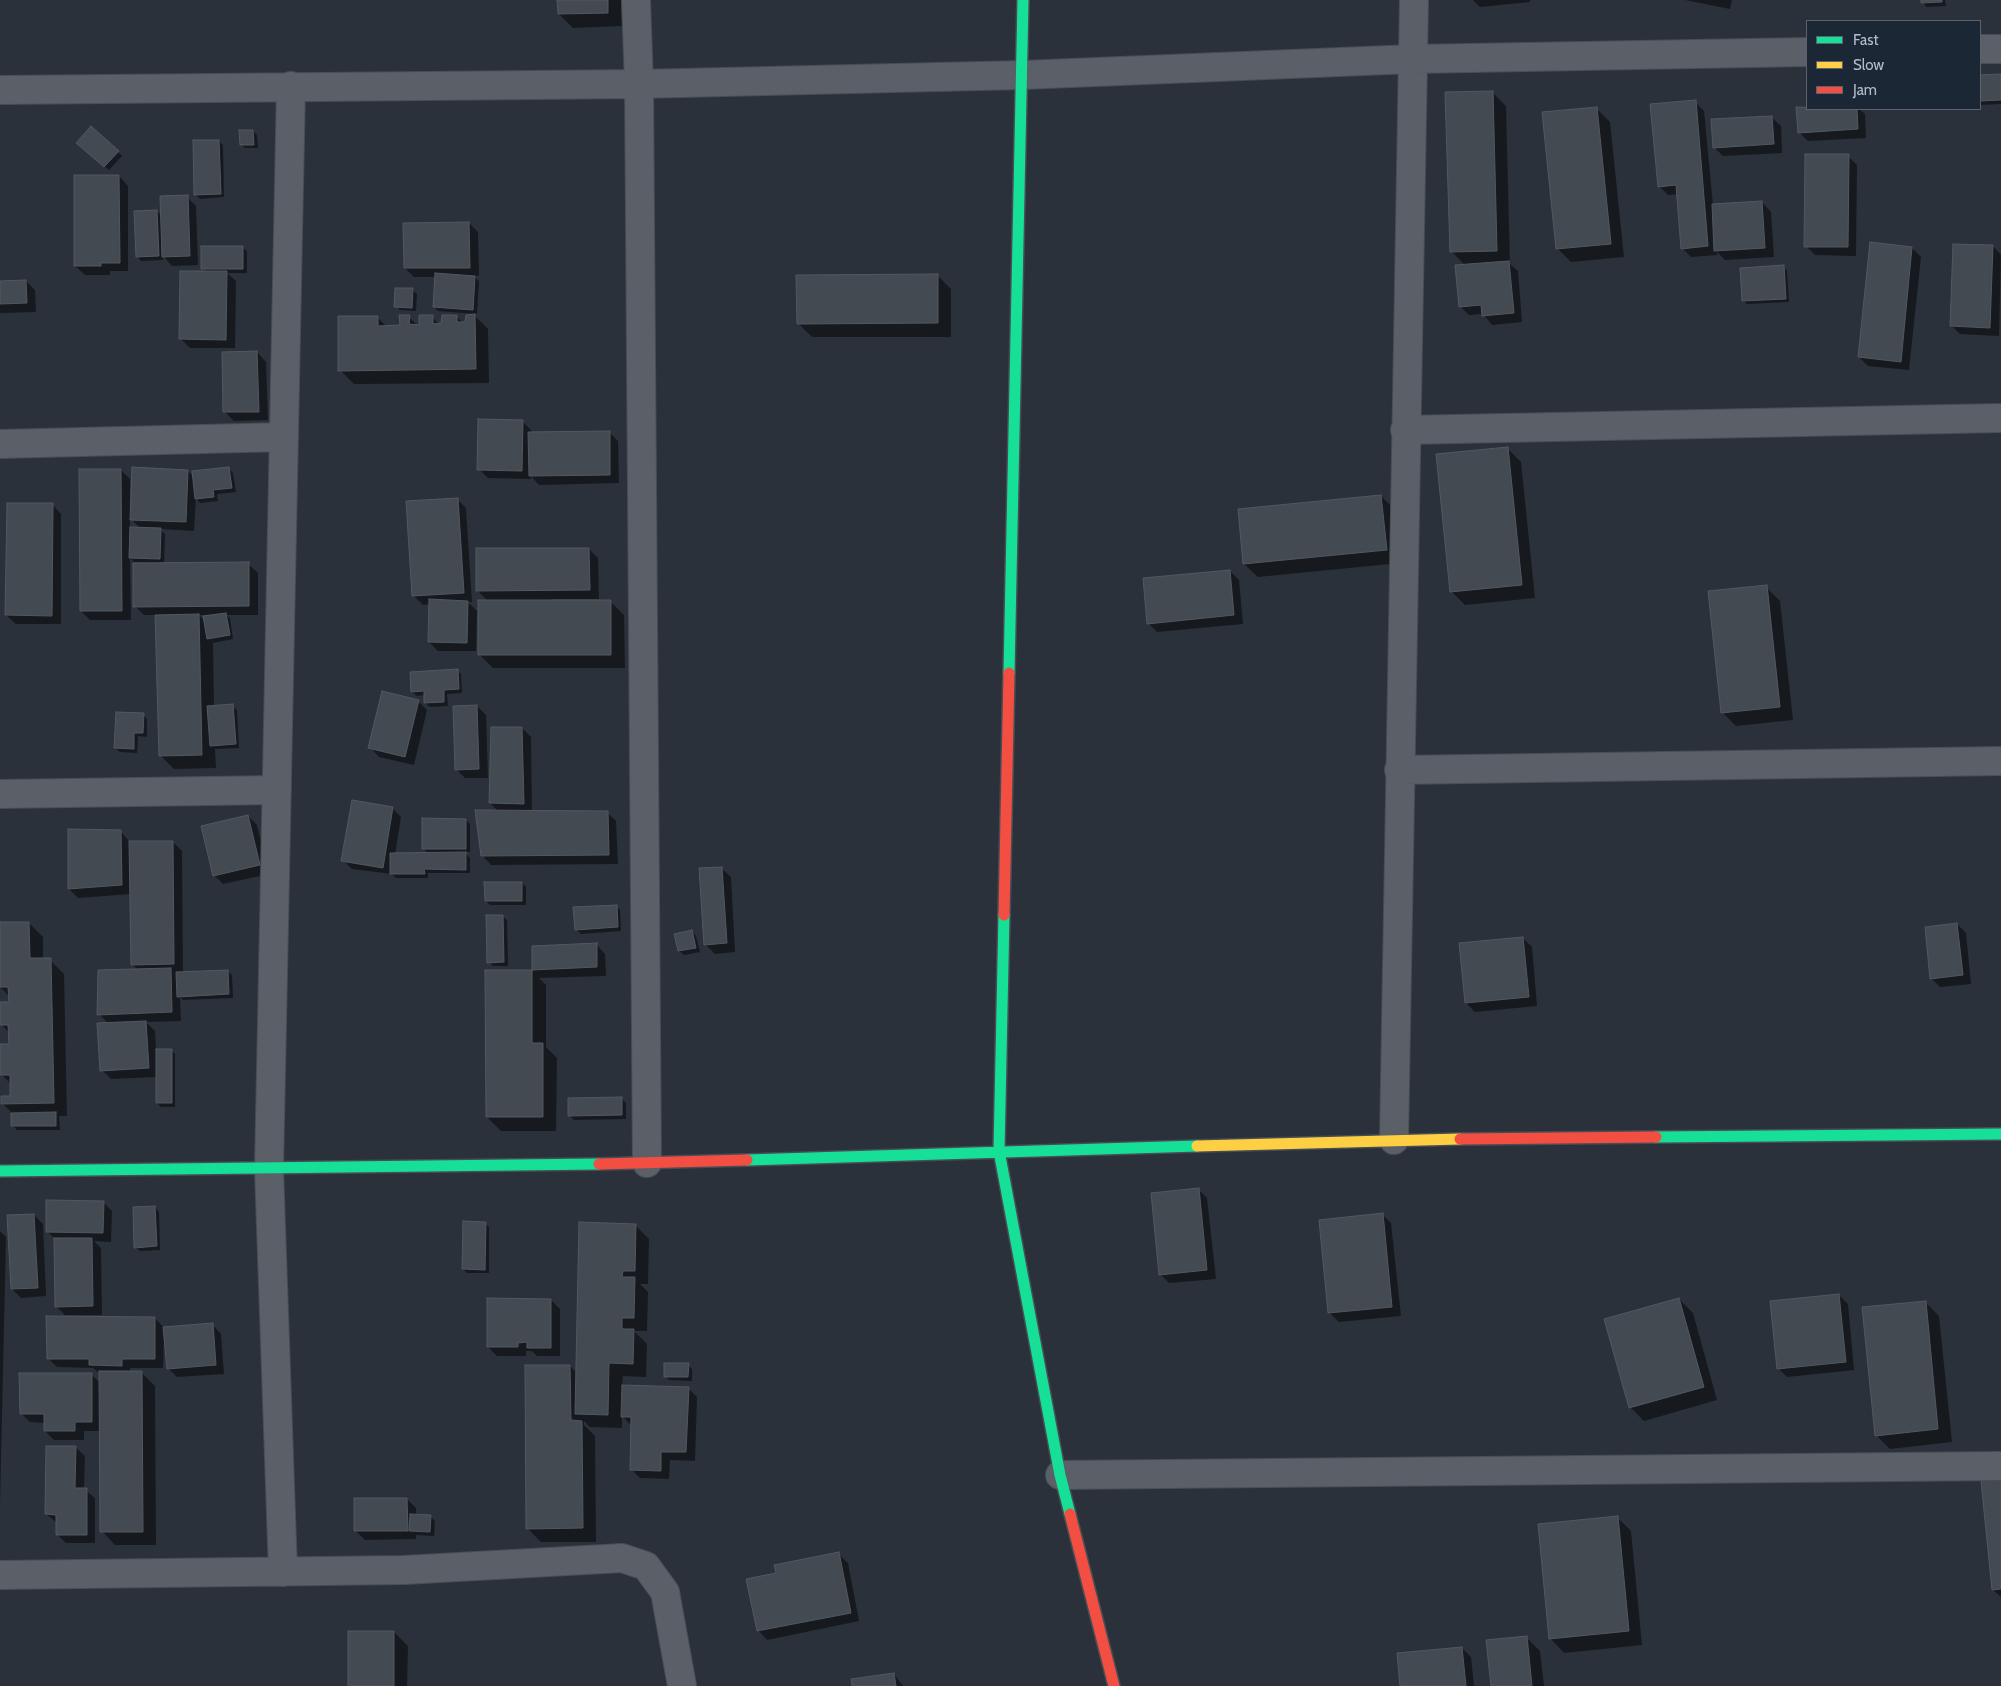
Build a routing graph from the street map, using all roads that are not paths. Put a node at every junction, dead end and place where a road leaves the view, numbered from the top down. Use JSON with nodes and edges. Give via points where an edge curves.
{"nodes":[{"id":1,"x":636,"y":0,"type":"edge"},
{"id":2,"x":1024,"y":0,"type":"edge"},
{"id":3,"x":1414,"y":0,"type":"edge"},
{"id":4,"x":1981,"y":49,"type":"edge"},
{"id":5,"x":2001,"y":49,"type":"edge"},
{"id":6,"x":1806,"y":52,"type":"edge"},
{"id":7,"x":1413,"y":59,"type":"junction"},
{"id":8,"x":1023,"y":74,"type":"junction"},
{"id":9,"x":639,"y":84,"type":"junction"},
{"id":10,"x":291,"y":86,"type":"junction"},
{"id":11,"x":0,"y":90,"type":"edge"},
{"id":12,"x":2001,"y":418,"type":"edge"},
{"id":13,"x":1404,"y":430,"type":"junction"},
{"id":14,"x":284,"y":437,"type":"junction"},
{"id":15,"x":0,"y":444,"type":"edge"},
{"id":16,"x":2001,"y":762,"type":"edge"},
{"id":17,"x":1399,"y":770,"type":"junction"},
{"id":18,"x":277,"y":790,"type":"junction"},
{"id":19,"x":0,"y":794,"type":"edge"},
{"id":20,"x":2001,"y":1134,"type":"edge"},
{"id":21,"x":1394,"y":1140,"type":"junction"},
{"id":22,"x":999,"y":1151,"type":"junction"},
{"id":23,"x":646,"y":1163,"type":"junction"},
{"id":24,"x":269,"y":1170,"type":"junction"},
{"id":25,"x":0,"y":1172,"type":"edge"},
{"id":26,"x":2001,"y":1466,"type":"edge"},
{"id":27,"x":1060,"y":1475,"type":"junction"},
{"id":28,"x":283,"y":1572,"type":"junction"},
{"id":29,"x":0,"y":1575,"type":"edge"},
{"id":30,"x":682,"y":1686,"type":"edge"},
{"id":31,"x":1114,"y":1686,"type":"edge"}],
"edges":[{"from":1,"to":9,"type":"street"},
{"from":2,"to":8,"type":"street"},
{"from":3,"to":7,"type":"street"},
{"from":4,"to":5,"type":"street"},
{"from":6,"to":7,"type":"street"},
{"from":7,"to":8,"type":"street"},
{"from":7,"to":13,"type":"street"},
{"from":8,"to":9,"type":"street"},
{"from":8,"to":22,"type":"street"},
{"from":9,"to":10,"type":"street"},
{"from":9,"to":23,"type":"street"},
{"from":10,"to":11,"type":"street"},
{"from":10,"to":14,"type":"street"},
{"from":12,"to":13,"type":"street"},
{"from":13,"to":17,"type":"street"},
{"from":14,"to":15,"type":"street"},
{"from":14,"to":18,"type":"street"},
{"from":16,"to":17,"type":"street"},
{"from":17,"to":21,"type":"street"},
{"from":18,"to":19,"type":"street"},
{"from":18,"to":24,"type":"street"},
{"from":20,"to":21,"type":"street"},
{"from":21,"to":22,"type":"street"},
{"from":22,"to":23,"type":"street"},
{"from":22,"to":27,"type":"street"},
{"from":23,"to":24,"type":"street"},
{"from":24,"to":25,"type":"street"},
{"from":24,"to":28,"type":"street"},
{"from":26,"to":27,"type":"street"},
{"from":27,"to":31,"type":"street"},
{"from":28,"to":29,"type":"street"},
{"from":28,"to":30,"type":"street","via":[[404,1570],[622,1558],[646,1566],[665,1592]]}]}
